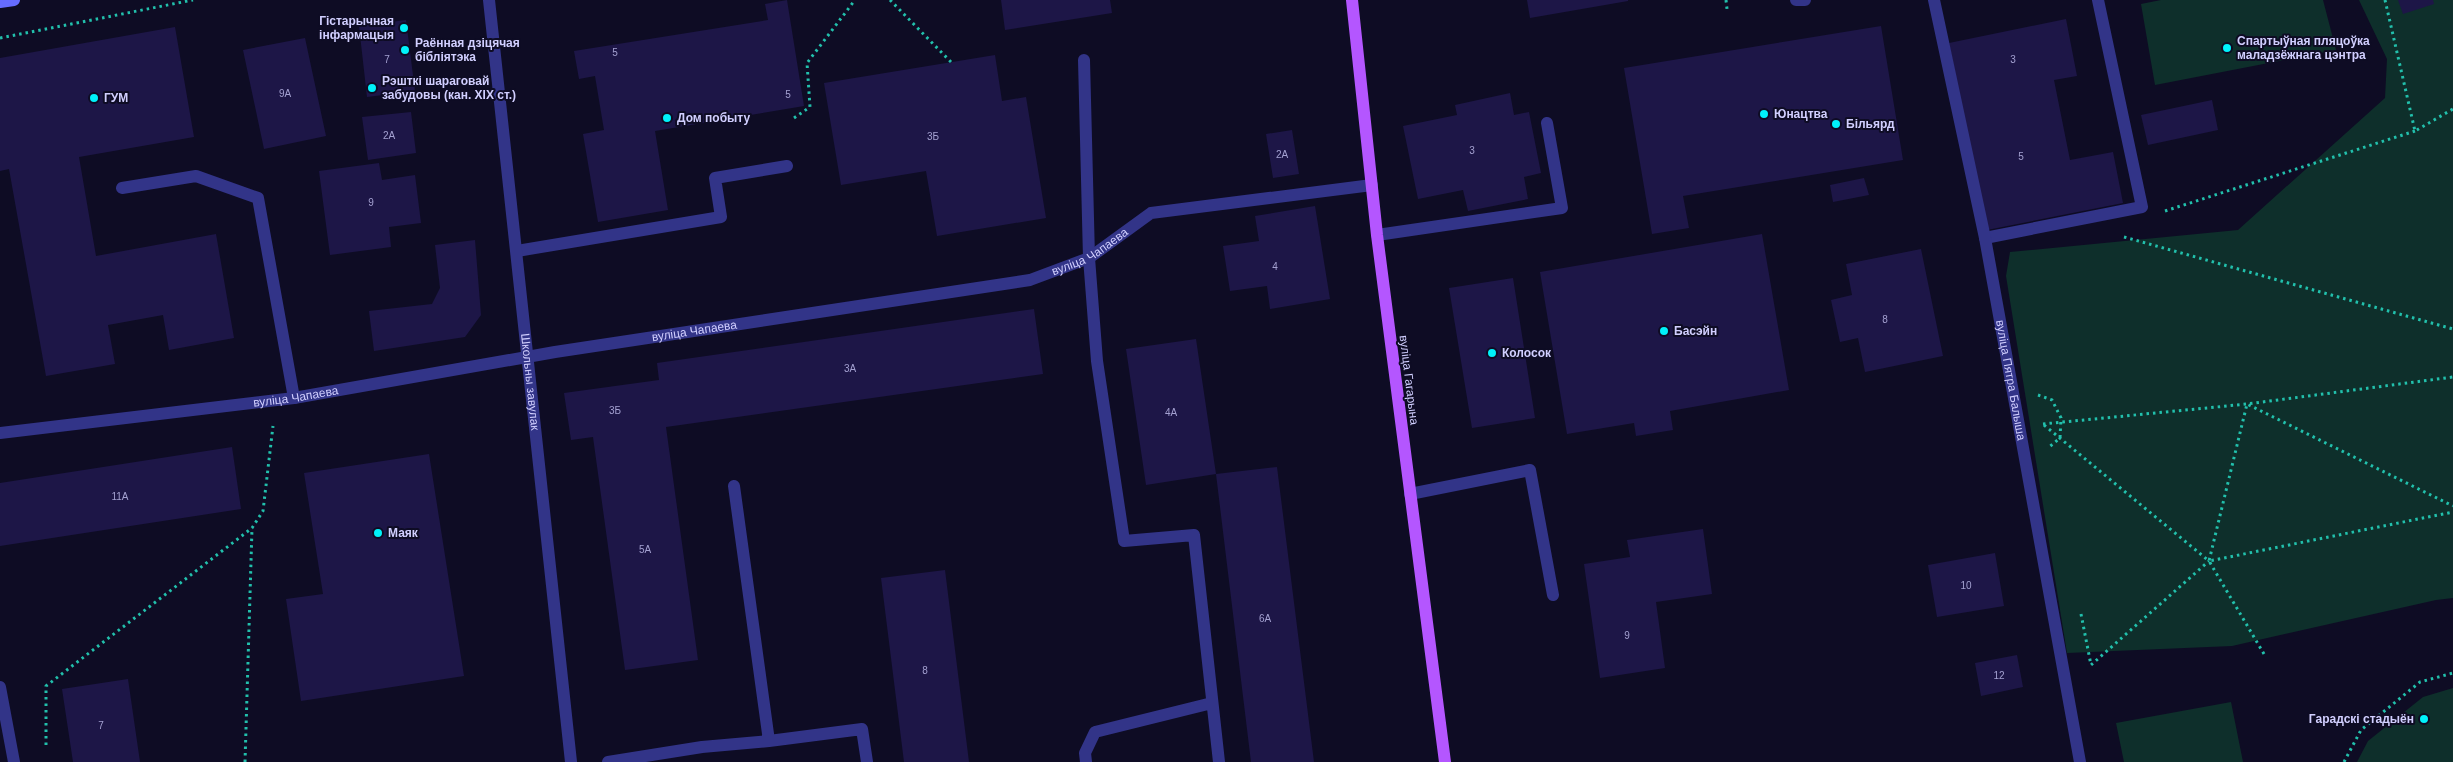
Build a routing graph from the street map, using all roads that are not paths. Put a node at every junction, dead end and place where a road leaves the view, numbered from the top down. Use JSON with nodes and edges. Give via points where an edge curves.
{"nodes":[{"id":1,"x":14,"y":0,"type":"edge"},
{"id":2,"x":489,"y":0,"type":"edge"},
{"id":3,"x":1352,"y":0,"type":"edge"},
{"id":4,"x":1796,"y":0,"type":"edge"},
{"id":5,"x":1805,"y":0,"type":"edge"},
{"id":6,"x":1934,"y":0,"type":"edge"},
{"id":7,"x":2098,"y":0,"type":"edge"},
{"id":8,"x":0,"y":2,"type":"edge"},
{"id":9,"x":1084,"y":60,"type":"dead end"},
{"id":10,"x":1547,"y":123,"type":"dead end"},
{"id":11,"x":787,"y":166,"type":"dead end"},
{"id":12,"x":1372,"y":185,"type":"junction"},
{"id":13,"x":122,"y":188,"type":"dead end"},
{"id":14,"x":1377,"y":235,"type":"junction"},
{"id":15,"x":1985,"y":238,"type":"junction"},
{"id":16,"x":517,"y":251,"type":"junction"},
{"id":17,"x":1089,"y":258,"type":"junction"},
{"id":18,"x":528,"y":357,"type":"junction"},
{"id":19,"x":294,"y":398,"type":"junction"},
{"id":20,"x":0,"y":433,"type":"edge"},
{"id":21,"x":734,"y":486,"type":"dead end"},
{"id":22,"x":1410,"y":494,"type":"junction"},
{"id":23,"x":1554,"y":595,"type":"dead end"},
{"id":24,"x":0,"y":687,"type":"edge"},
{"id":25,"x":1212,"y":703,"type":"junction"},
{"id":26,"x":769,"y":740,"type":"junction"},
{"id":27,"x":14,"y":762,"type":"edge"},
{"id":28,"x":571,"y":762,"type":"edge"},
{"id":29,"x":608,"y":762,"type":"edge"},
{"id":30,"x":867,"y":762,"type":"edge"},
{"id":31,"x":1086,"y":762,"type":"edge"},
{"id":32,"x":1219,"y":762,"type":"edge"},
{"id":33,"x":1445,"y":762,"type":"edge"},
{"id":34,"x":2080,"y":762,"type":"edge"}],
"edges":[{"from":1,"to":8,"type":"main road"},
{"from":2,"to":16,"type":"street","name":"Школьны завулак"},
{"from":3,"to":12,"type":"main road","name":"вуліца Гагарына"},
{"from":4,"to":5,"type":"street"},
{"from":6,"to":15,"type":"street","name":"вуліца Пятра Балыша"},
{"from":7,"to":15,"type":"street","via":[[2142,208]]},
{"from":9,"to":17,"type":"street"},
{"from":10,"to":14,"type":"street","via":[[1562,208]]},
{"from":11,"to":16,"type":"street","via":[[715,178],[721,217]]},
{"from":12,"to":14,"type":"main road","name":"вуліца Гагарына"},
{"from":12,"to":17,"type":"street","name":"вуліца Чапаева","via":[[1151,214]]},
{"from":13,"to":19,"type":"street","via":[[196,176],[258,198]]},
{"from":14,"to":22,"type":"main road","name":"вуліца Гагарына"},
{"from":15,"to":34,"type":"street","name":"вуліца Пятра Балыша"},
{"from":16,"to":18,"type":"street","name":"Школьны завулак"},
{"from":17,"to":18,"type":"street","name":"вуліца Чапаева","via":[[1030,280]]},
{"from":17,"to":25,"type":"street","via":[[1097,361],[1124,541],[1194,535]]},
{"from":18,"to":19,"type":"street","name":"вуліца Чапаева"},
{"from":18,"to":28,"type":"street","name":"Школьны завулак"},
{"from":19,"to":20,"type":"street","name":"вуліца Чапаева"},
{"from":21,"to":26,"type":"street"},
{"from":22,"to":23,"type":"street","via":[[1530,470]]},
{"from":22,"to":33,"type":"main road","name":"вуліца Гагарына"},
{"from":24,"to":27,"type":"street"},
{"from":25,"to":31,"type":"street","via":[[1095,732],[1085,753]]},
{"from":25,"to":32,"type":"street"},
{"from":26,"to":29,"type":"street"},
{"from":26,"to":30,"type":"street","via":[[862,729]]}]}
